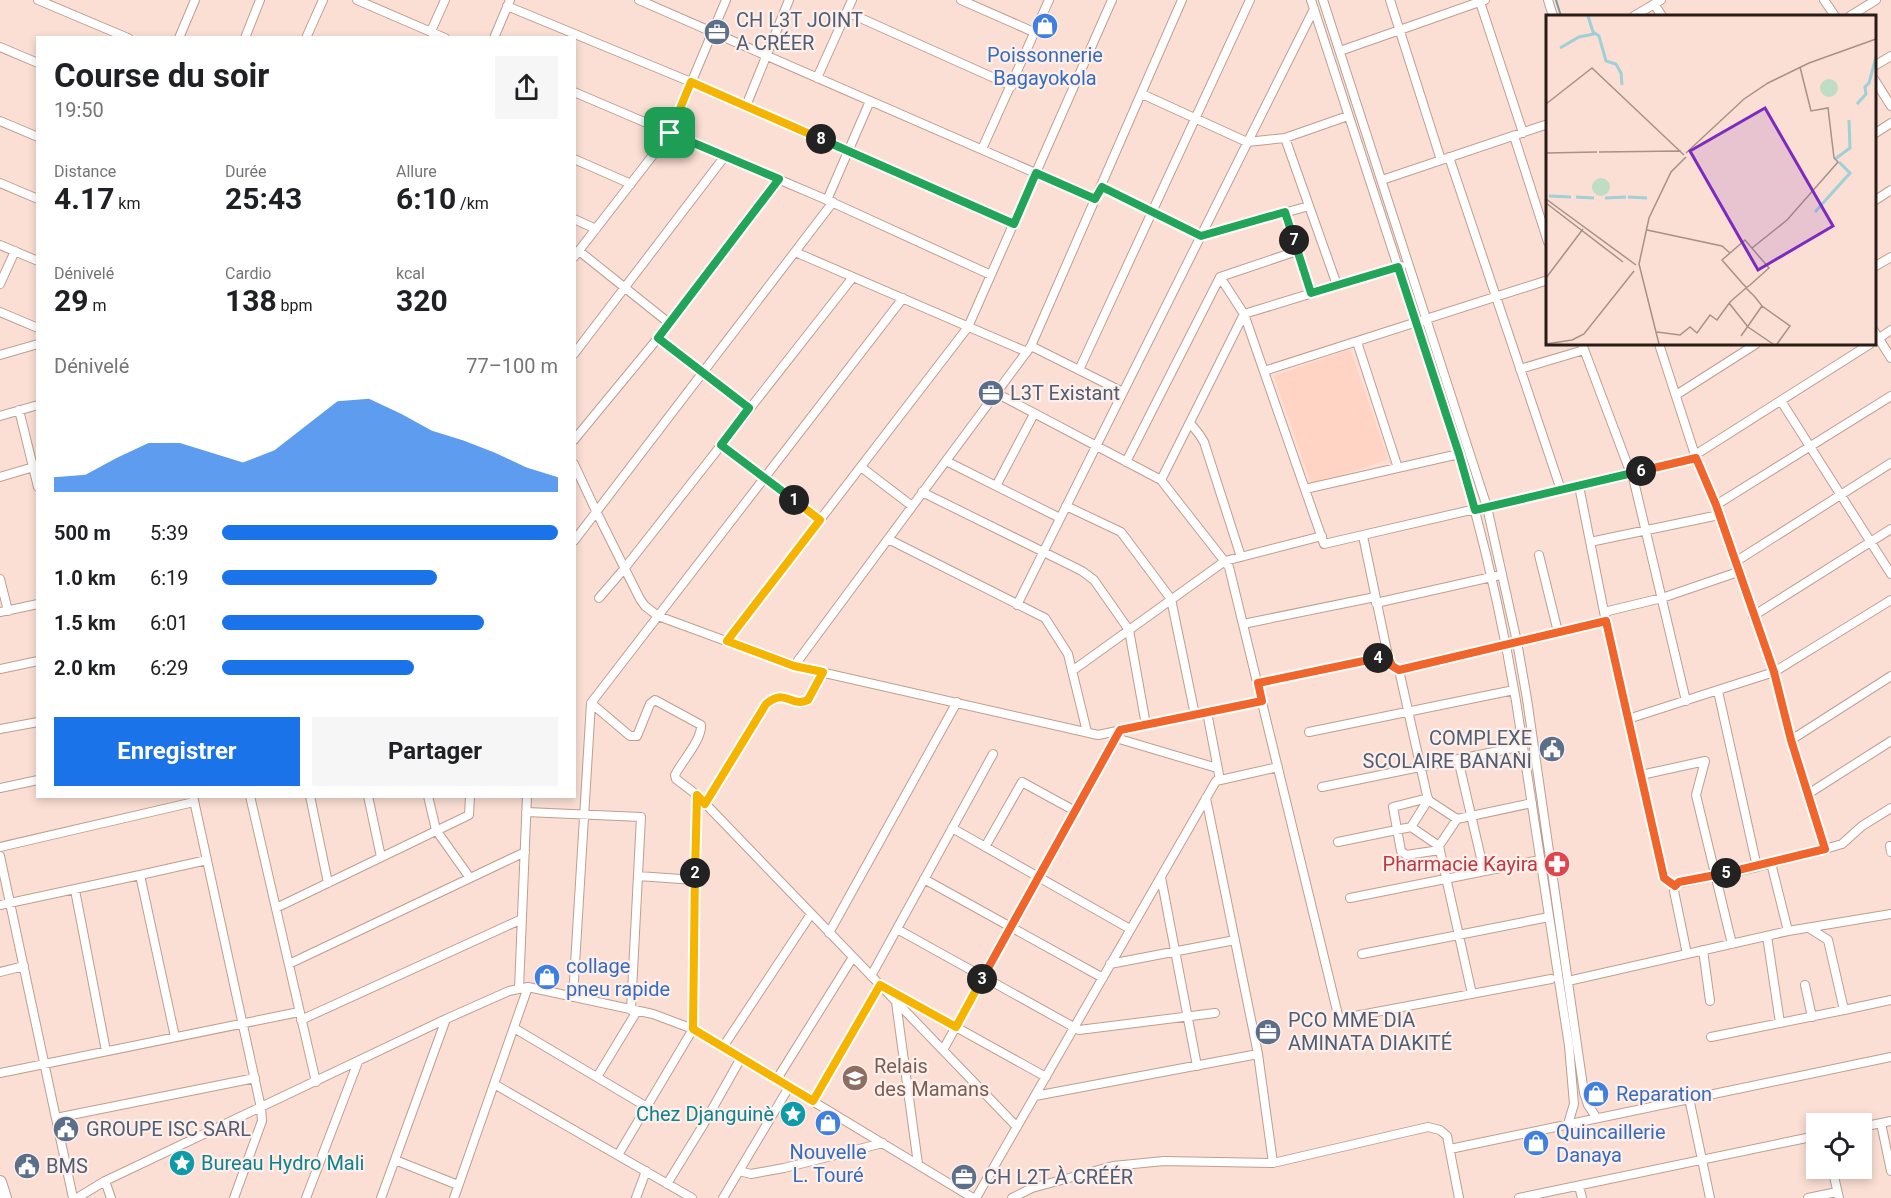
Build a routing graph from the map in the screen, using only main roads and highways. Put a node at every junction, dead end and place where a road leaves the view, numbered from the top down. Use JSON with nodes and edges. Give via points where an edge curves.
{"nodes":[{"id":1,"x":0,"y":1182,"type":"edge"},
{"id":2,"x":5,"y":1198,"type":"edge"}],
"edges":[{"from":1,"to":2,"type":"highway"}]}
